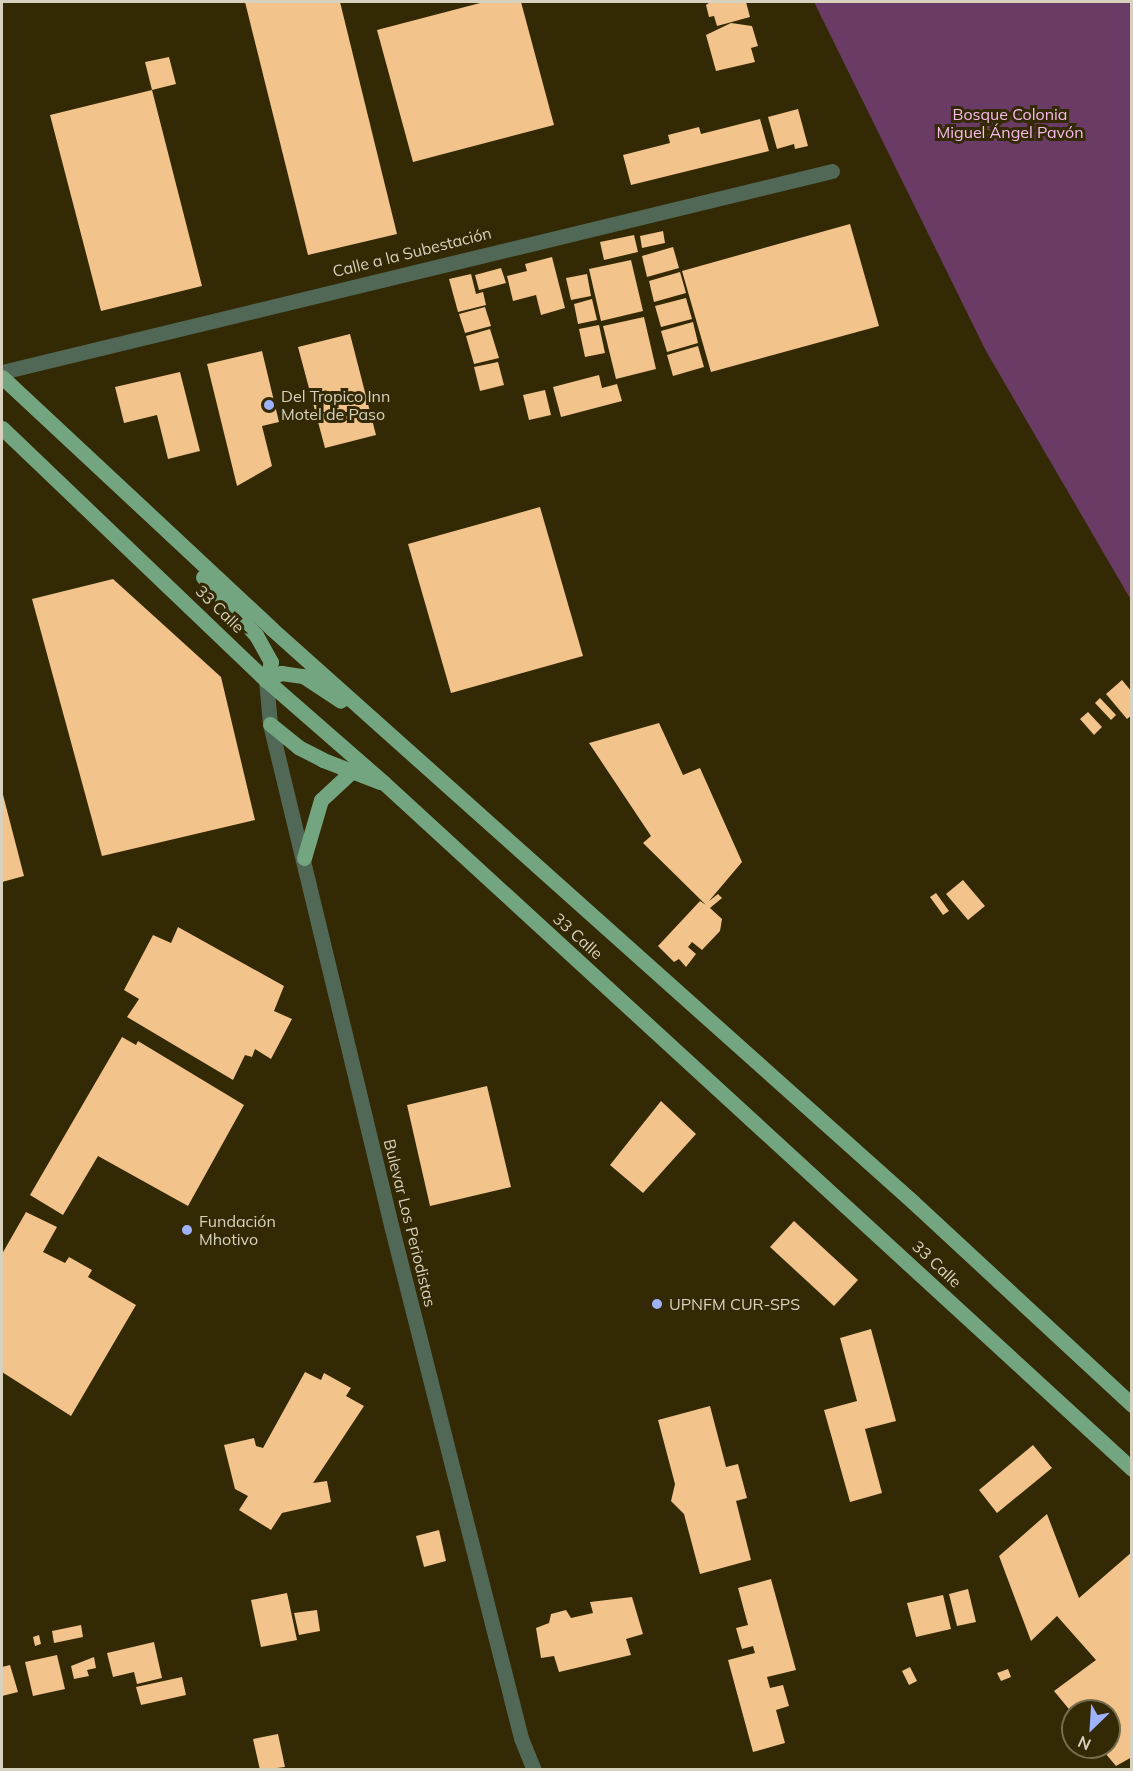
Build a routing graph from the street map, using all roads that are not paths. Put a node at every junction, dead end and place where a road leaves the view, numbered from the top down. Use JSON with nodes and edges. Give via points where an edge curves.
{"nodes":[{"id":1,"x":832,"y":171,"type":"dead end"},
{"id":2,"x":2,"y":372,"type":"edge"},
{"id":3,"x":2,"y":377,"type":"edge"},
{"id":4,"x":2,"y":428,"type":"edge"},
{"id":5,"x":175,"y":538,"type":"junction"},
{"id":6,"x":266,"y":680,"type":"junction"},
{"id":7,"x":270,"y":724,"type":"junction"},
{"id":8,"x":436,"y":772,"type":"junction"},
{"id":9,"x":350,"y":773,"type":"junction"},
{"id":10,"x":384,"y":783,"type":"junction"},
{"id":11,"x":304,"y":858,"type":"junction"},
{"id":12,"x":1131,"y":1405,"type":"edge"},
{"id":13,"x":1131,"y":1469,"type":"edge"},
{"id":14,"x":534,"y":1770,"type":"edge"}],
"edges":[{"from":1,"to":2,"type":"street","name":"Calle a la Subestación"},
{"from":3,"to":5,"type":"main road","name":"33 Calle"},
{"from":4,"to":6,"type":"main road","name":"33 Calle"},
{"from":5,"to":6,"type":"main road","via":[[190,564],[256,635],[271,662]]},
{"from":5,"to":8,"type":"main road","name":"33 Calle"},
{"from":6,"to":7,"type":"street","name":"Bulevar Los Periodistas"},
{"from":6,"to":8,"type":"main road","via":[[281,673],[303,676],[327,690],[412,763]]},
{"from":6,"to":10,"type":"main road","name":"33 Calle"},
{"from":7,"to":9,"type":"main road","via":[[298,747]]},
{"from":7,"to":11,"type":"street","name":"Bulevar Los Periodistas"},
{"from":8,"to":12,"type":"main road","name":"33 Calle","via":[[914,1202]]},
{"from":9,"to":10,"type":"main road"},
{"from":9,"to":11,"type":"main road","via":[[321,800]]},
{"from":10,"to":13,"type":"main road","name":"33 Calle"},
{"from":11,"to":14,"type":"street","name":"Bulevar Los Periodistas","via":[[392,1229],[521,1738]]}]}
